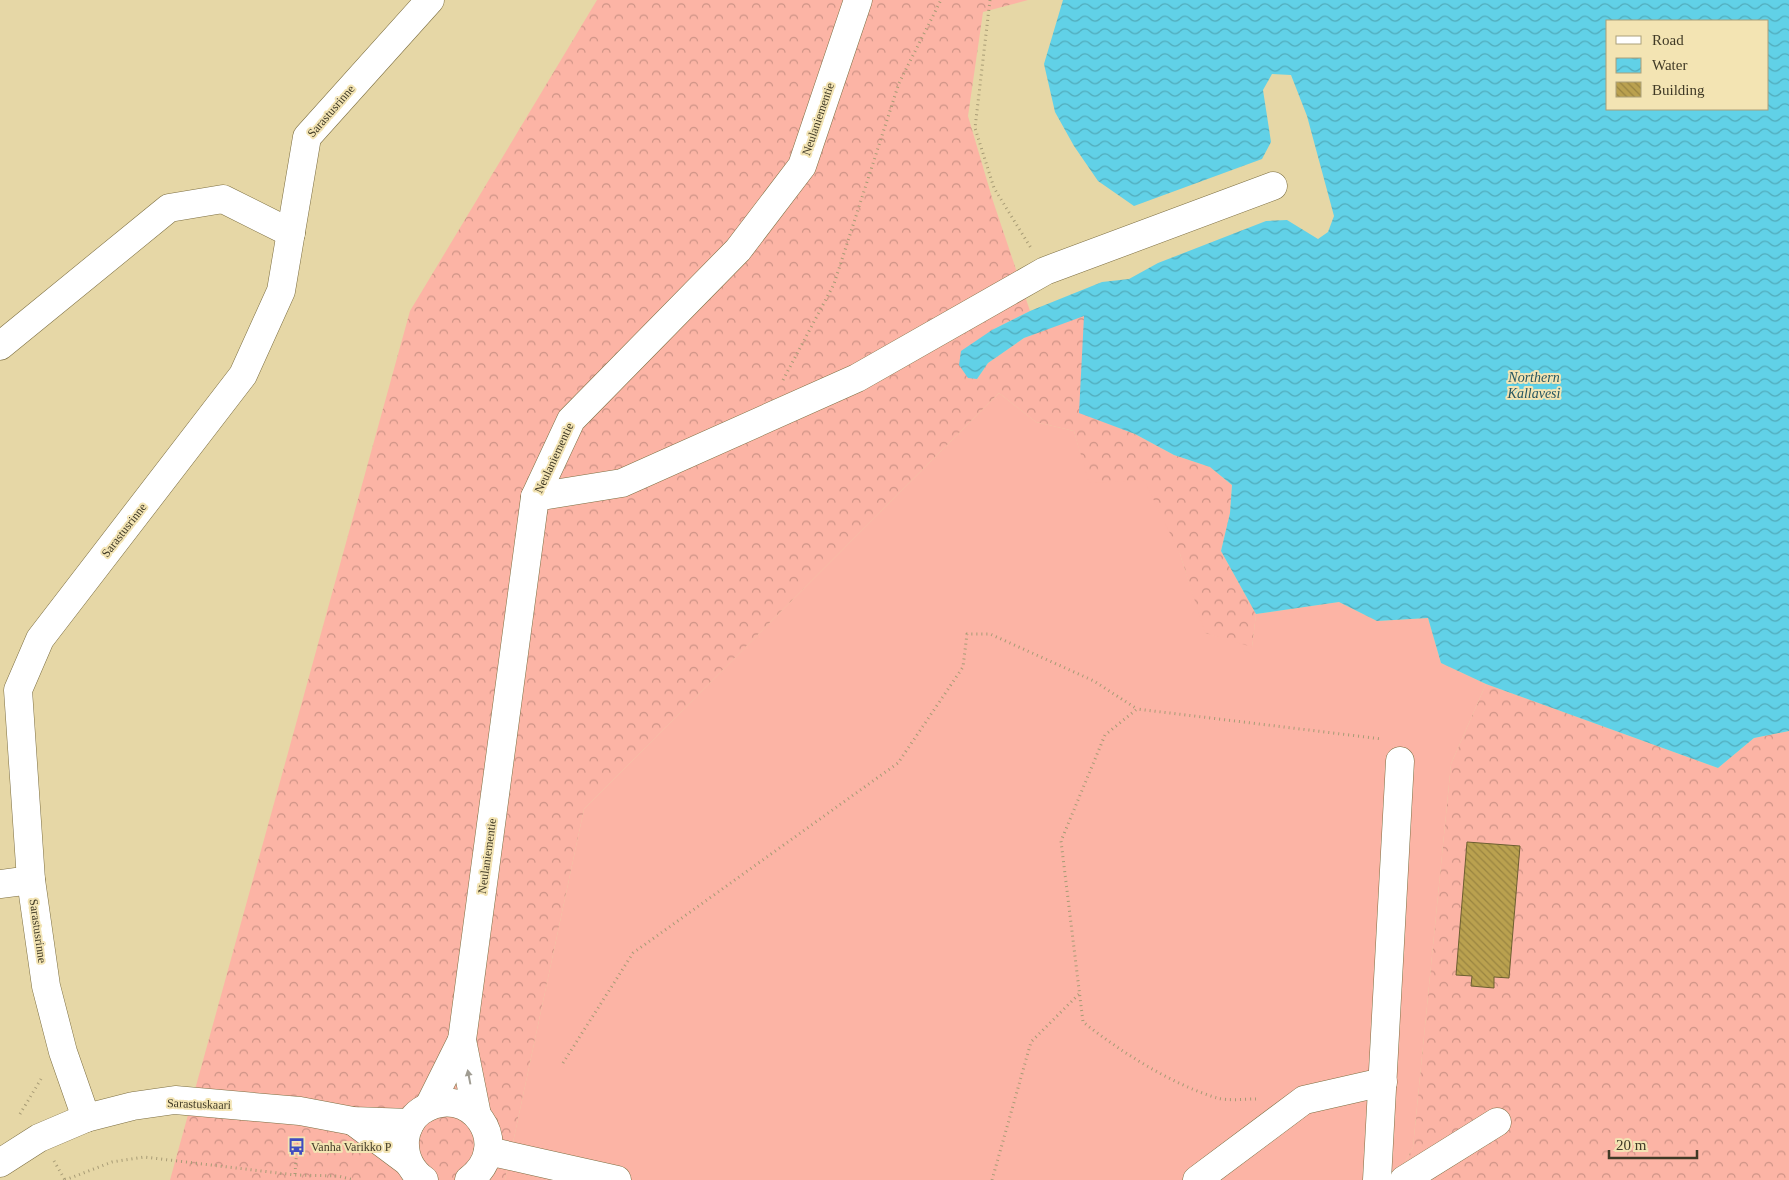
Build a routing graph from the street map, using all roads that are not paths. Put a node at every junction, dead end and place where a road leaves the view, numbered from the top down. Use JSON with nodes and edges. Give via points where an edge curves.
{"nodes":[{"id":1,"x":430,"y":0,"type":"edge"},
{"id":2,"x":858,"y":0,"type":"edge"},
{"id":3,"x":1273,"y":186,"type":"dead end"},
{"id":4,"x":291,"y":233,"type":"junction"},
{"id":5,"x":0,"y":346,"type":"edge"},
{"id":6,"x":535,"y":497,"type":"junction"},
{"id":7,"x":1400,"y":761,"type":"road end"},
{"id":8,"x":31,"y":880,"type":"junction"},
{"id":9,"x":0,"y":884,"type":"edge"},
{"id":10,"x":462,"y":1040,"type":"junction"},
{"id":11,"x":1383,"y":1082,"type":"junction"},
{"id":12,"x":420,"y":1114,"type":"junction"},
{"id":13,"x":477,"y":1115,"type":"junction"},
{"id":14,"x":86,"y":1118,"type":"junction"},
{"id":15,"x":354,"y":1121,"type":"junction"},
{"id":16,"x":1497,"y":1122,"type":"dead end"},
{"id":17,"x":488,"y":1151,"type":"junction"},
{"id":18,"x":0,"y":1163,"type":"edge"},
{"id":19,"x":416,"y":1171,"type":"edge"},
{"id":20,"x":469,"y":1180,"type":"edge"},
{"id":21,"x":617,"y":1180,"type":"edge"},
{"id":22,"x":1197,"y":1180,"type":"edge"},
{"id":23,"x":1377,"y":1180,"type":"edge"},
{"id":24,"x":1404,"y":1180,"type":"edge"}],
"edges":[{"from":1,"to":4,"type":"street","name":"Sarastusrinne","via":[[307,137]]},
{"from":2,"to":6,"type":"street","name":"Neulaniementie","via":[[802,166],[738,250],[571,420]]},
{"from":3,"to":6,"type":"street","via":[[1046,271],[857,378],[622,483]]},
{"from":4,"to":5,"type":"street","via":[[222,199],[169,208]]},
{"from":4,"to":8,"type":"street","name":"Sarastusrinne","via":[[281,291],[243,375],[40,639],[18,690]]},
{"from":6,"to":10,"type":"street","name":"Neulaniementie"},
{"from":7,"to":11,"type":"street"},
{"from":8,"to":9,"type":"street"},
{"from":8,"to":14,"type":"street","name":"Sarastusrinne","via":[[46,986],[63,1052]]},
{"from":10,"to":12,"type":"street","name":"Neulaniementie"},
{"from":13,"to":10,"type":"street","name":"Neulaniementie","one_way":true},
{"from":11,"to":22,"type":"street","via":[[1304,1100]]},
{"from":11,"to":23,"type":"street"},
{"from":12,"to":13,"type":"street","name":"Sarastuskaari","via":[[441,1102],[466,1107]]},
{"from":12,"to":15,"type":"street","name":"Sarastuskaari"},
{"from":12,"to":19,"type":"street","name":"Neulaniementie","via":[[406,1134],[404,1149]]},
{"from":13,"to":17,"type":"street","name":"Neulaniementie","via":[[489,1138]]},
{"from":14,"to":15,"type":"street","name":"Sarastuskaari","via":[[175,1100],[300,1110]]},
{"from":14,"to":18,"type":"street","name":"Sarastuskaari","via":[[39,1138]]},
{"from":15,"to":19,"type":"street"},
{"from":16,"to":24,"type":"street"},
{"from":17,"to":20,"type":"street","via":[[484,1164]]},
{"from":17,"to":21,"type":"street"}]}
